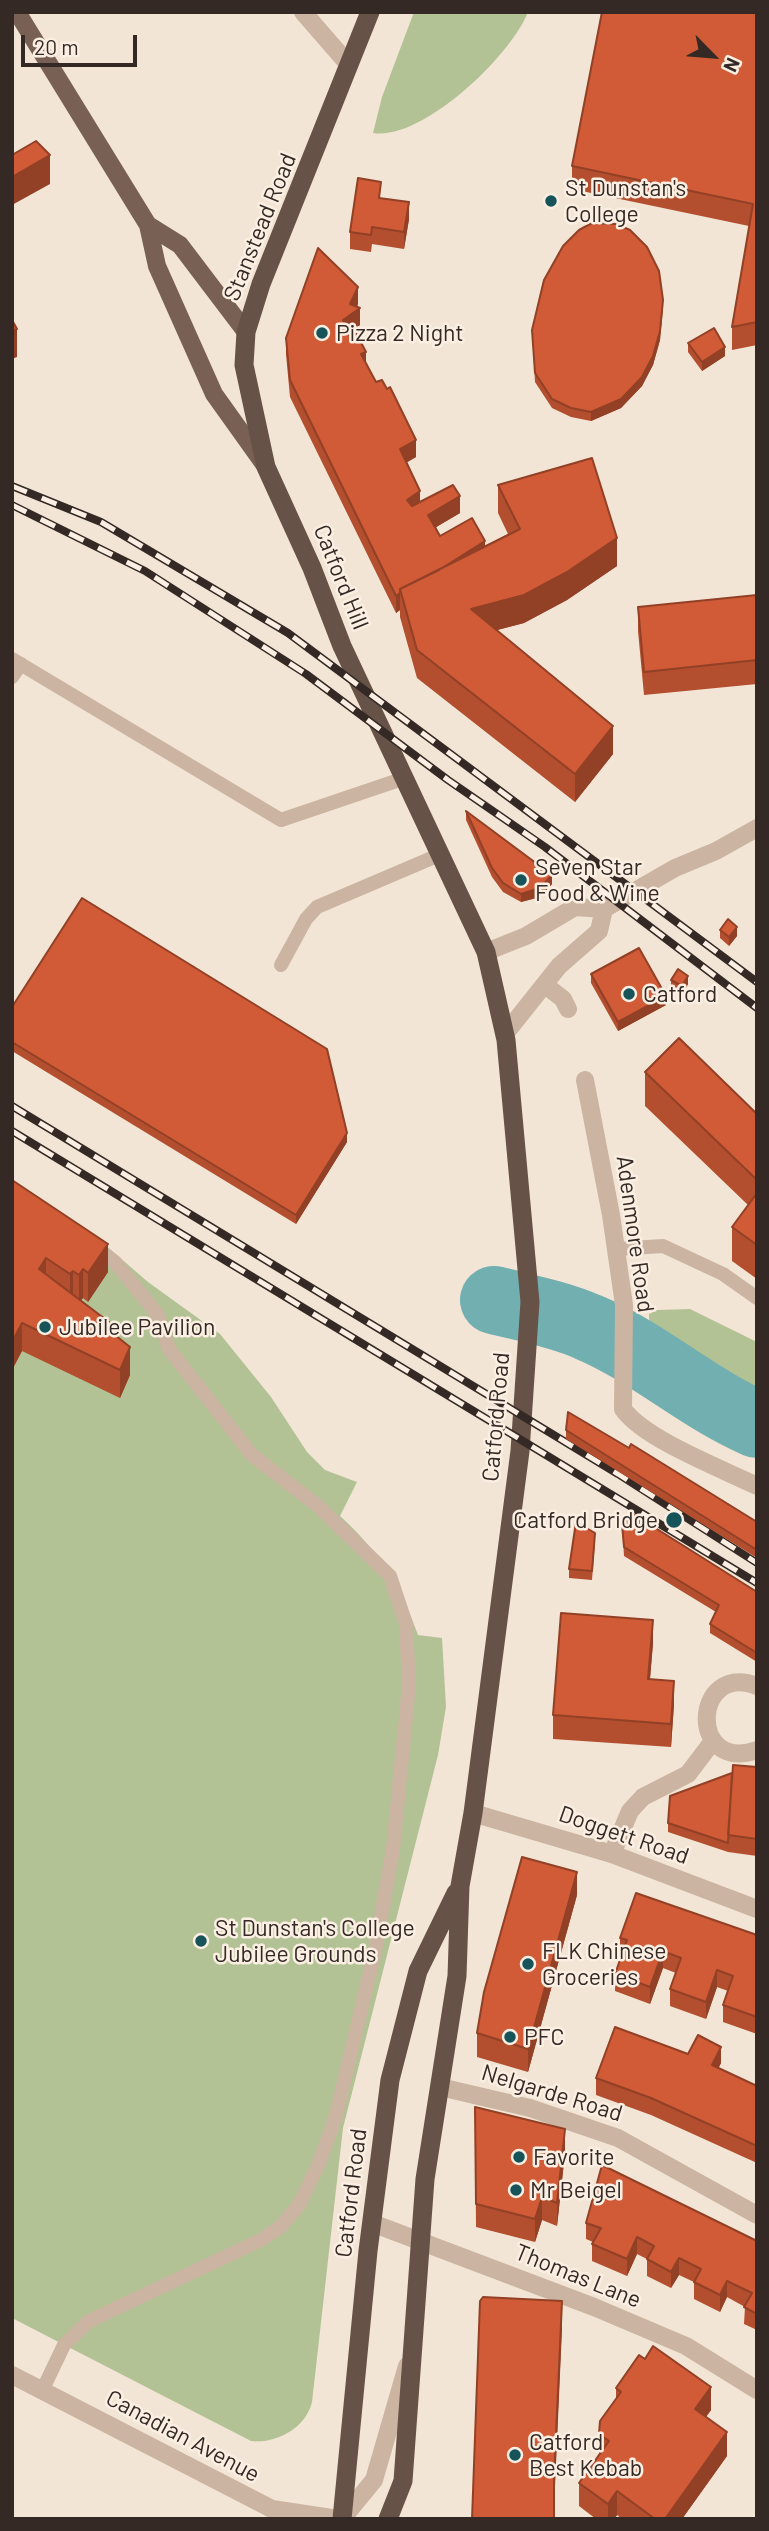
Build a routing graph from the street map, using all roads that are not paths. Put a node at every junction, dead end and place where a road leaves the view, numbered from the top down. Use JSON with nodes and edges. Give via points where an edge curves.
{"nodes":[{"id":1,"x":17,"y":12,"type":"edge"},
{"id":2,"x":303,"y":12,"type":"edge"},
{"id":3,"x":370,"y":12,"type":"edge"},
{"id":4,"x":349,"y":65,"type":"junction"},
{"id":5,"x":148,"y":225,"type":"junction"},
{"id":6,"x":246,"y":332,"type":"junction"},
{"id":7,"x":266,"y":467,"type":"junction"},
{"id":8,"x":16,"y":662,"type":"edge"},
{"id":9,"x":12,"y":677,"type":"edge"},
{"id":10,"x":405,"y":778,"type":"junction"},
{"id":11,"x":757,"y":828,"type":"edge"},
{"id":12,"x":439,"y":855,"type":"junction"},
{"id":13,"x":604,"y":909,"type":"junction"},
{"id":14,"x":486,"y":952,"type":"junction"},
{"id":15,"x":281,"y":965,"type":"dead end"},
{"id":16,"x":545,"y":985,"type":"junction"},
{"id":17,"x":568,"y":1009,"type":"dead end"},
{"id":18,"x":505,"y":1037,"type":"junction"},
{"id":19,"x":585,"y":1080,"type":"dead end"},
{"id":20,"x":85,"y":1239,"type":"edge"},
{"id":21,"x":616,"y":1249,"type":"junction"},
{"id":22,"x":757,"y":1298,"type":"edge"},
{"id":23,"x":757,"y":1486,"type":"edge"},
{"id":24,"x":757,"y":1686,"type":"edge"},
{"id":25,"x":713,"y":1741,"type":"junction"},
{"id":26,"x":757,"y":1750,"type":"edge"},
{"id":27,"x":473,"y":1813,"type":"junction"},
{"id":28,"x":612,"y":1854,"type":"junction"},
{"id":29,"x":460,"y":1886,"type":"junction"},
{"id":30,"x":757,"y":1909,"type":"edge"},
{"id":31,"x":440,"y":2087,"type":"junction"},
{"id":32,"x":757,"y":2215,"type":"edge"},
{"id":33,"x":372,"y":2223,"type":"junction"},
{"id":34,"x":420,"y":2241,"type":"junction"},
{"id":35,"x":413,"y":2346,"type":"junction"},
{"id":36,"x":12,"y":2375,"type":"edge"},
{"id":37,"x":757,"y":2390,"type":"edge"},
{"id":38,"x":42,"y":2391,"type":"junction"},
{"id":39,"x":340,"y":2519,"type":"edge"},
{"id":40,"x":388,"y":2519,"type":"edge"}],
"edges":[{"from":1,"to":5,"type":"main road","name":"Catford Hill"},
{"from":2,"to":4,"type":"street"},
{"from":3,"to":4,"type":"highway","name":"Stanstead Road"},
{"from":4,"to":6,"type":"highway","name":"Stanstead Road"},
{"from":5,"to":6,"type":"main road","name":"Catford Hill","via":[[180,246]]},
{"from":5,"to":7,"type":"main road","name":"Catford Hill","via":[[157,266],[214,394]]},
{"from":6,"to":7,"type":"highway","name":"Stanstead Road","via":[[244,365]]},
{"from":7,"to":10,"type":"highway","name":"Catford Hill"},
{"from":8,"to":9,"type":"lane"},
{"from":8,"to":10,"type":"lane","via":[[281,820]]},
{"from":10,"to":12,"type":"highway","name":"Catford Hill"},
{"from":11,"to":13,"type":"street"},
{"from":12,"to":14,"type":"highway","name":"Catford Hill"},
{"from":12,"to":15,"type":"lane","via":[[317,907]]},
{"from":13,"to":14,"type":"street","via":[[575,907],[526,936]]},
{"from":13,"to":16,"type":"street","via":[[599,931]]},
{"from":14,"to":18,"type":"highway","name":"Catford Road"},
{"from":16,"to":17,"type":"street"},
{"from":16,"to":18,"type":"street"},
{"from":18,"to":27,"type":"highway","name":"Catford Road","via":[[530,1302],[520,1451]]},
{"from":19,"to":21,"type":"street","name":"Adenmore Road"},
{"from":20,"to":38,"type":"lane","via":[[115,1262],[158,1315],[169,1349],[252,1455],[318,1506],[390,1576],[406,1624],[409,1685],[393,1849],[375,1951],[336,2116],[299,2206],[261,2240],[89,2321],[64,2345]]},
{"from":21,"to":22,"type":"lane","via":[[663,1246],[723,1273]]},
{"from":21,"to":23,"type":"street","name":"Adenmore Road","via":[[624,1305],[623,1409],[632,1421]]},
{"from":24,"to":25,"type":"street","via":[[735,1682],[714,1695],[705,1718]]},
{"from":25,"to":26,"type":"street","via":[[734,1754]]},
{"from":25,"to":28,"type":"street","via":[[688,1774],[643,1797],[629,1811]]},
{"from":27,"to":28,"type":"street","name":"Doggett Road"},
{"from":27,"to":29,"type":"highway","name":"Catford Road"},
{"from":28,"to":30,"type":"street","name":"Doggett Road"},
{"from":29,"to":31,"type":"highway","name":"Catford Road","via":[[457,1976]]},
{"from":29,"to":33,"type":"highway","name":"Catford Road","via":[[418,1970],[390,2080]]},
{"from":31,"to":32,"type":"street","name":"Nelgarde Road","via":[[530,2108],[618,2138]]},
{"from":31,"to":34,"type":"highway","name":"Catford Road"},
{"from":33,"to":34,"type":"street","name":"Thomas Lane"},
{"from":33,"to":39,"type":"highway","name":"Catford Road"},
{"from":34,"to":35,"type":"highway","name":"Catford Road"},
{"from":34,"to":37,"type":"street","name":"Thomas Lane","via":[[686,2346]]},
{"from":35,"to":39,"type":"street","via":[[374,2480]]},
{"from":35,"to":40,"type":"highway","name":"Catford Road","via":[[403,2481]]},
{"from":36,"to":38,"type":"street","name":"Canadian Avenue"},
{"from":38,"to":39,"type":"street","name":"Canadian Avenue","via":[[272,2509]]}]}
